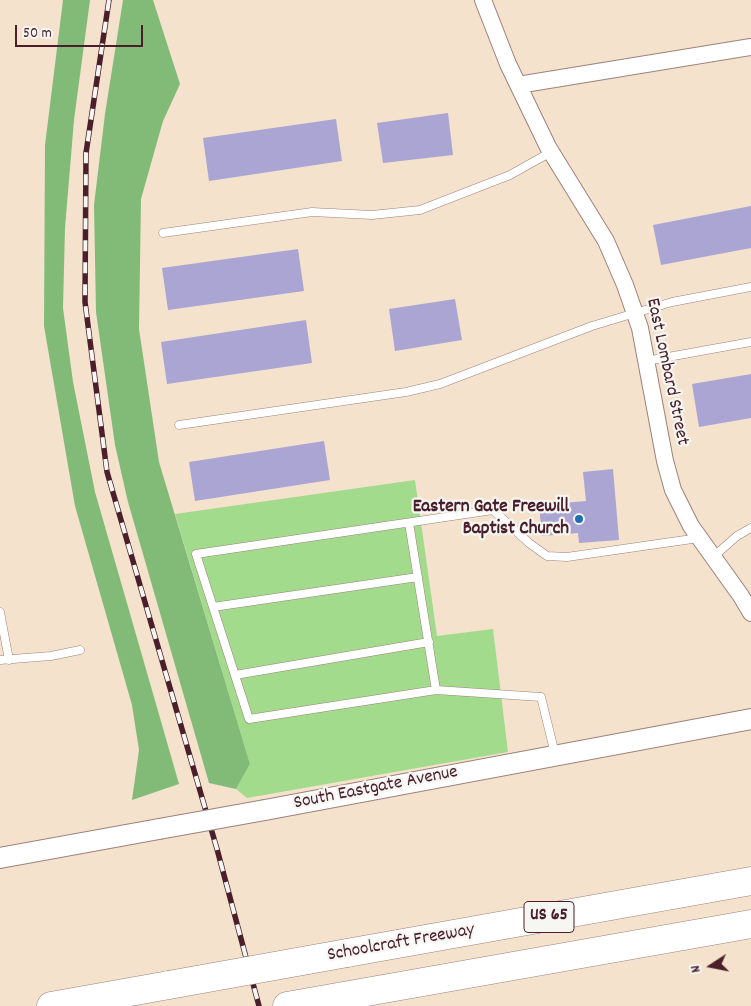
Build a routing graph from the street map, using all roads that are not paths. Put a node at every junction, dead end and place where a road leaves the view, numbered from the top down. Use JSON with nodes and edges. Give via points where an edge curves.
{"nodes":[{"id":1,"x":483,"y":0,"type":"edge"},
{"id":2,"x":751,"y":47,"type":"edge"},
{"id":3,"x":518,"y":85,"type":"junction"},
{"id":4,"x":551,"y":152,"type":"junction"},
{"id":5,"x":163,"y":233,"type":"dead end"},
{"id":6,"x":751,"y":287,"type":"edge"},
{"id":7,"x":635,"y":313,"type":"junction"},
{"id":8,"x":751,"y":342,"type":"edge"},
{"id":9,"x":646,"y":361,"type":"junction"},
{"id":10,"x":179,"y":425,"type":"dead end"},
{"id":11,"x":409,"y":523,"type":"junction"},
{"id":12,"x":751,"y":528,"type":"edge"},
{"id":13,"x":699,"y":538,"type":"junction"},
{"id":14,"x":713,"y":557,"type":"junction"},
{"id":15,"x":418,"y":576,"type":"junction"},
{"id":16,"x":213,"y":607,"type":"junction"},
{"id":17,"x":0,"y":612,"type":"edge"},
{"id":18,"x":751,"y":613,"type":"edge"},
{"id":19,"x":428,"y":642,"type":"junction"},
{"id":20,"x":80,"y":650,"type":"dead end"},
{"id":21,"x":4,"y":660,"type":"edge"},
{"id":22,"x":235,"y":675,"type":"junction"},
{"id":23,"x":436,"y":690,"type":"junction"},
{"id":24,"x":751,"y":719,"type":"edge"},
{"id":25,"x":556,"y":756,"type":"junction"},
{"id":26,"x":0,"y":858,"type":"edge"},
{"id":27,"x":751,"y":881,"type":"edge"},
{"id":28,"x":751,"y":924,"type":"edge"},
{"id":29,"x":51,"y":1006,"type":"edge"},
{"id":30,"x":287,"y":1006,"type":"edge"}],
"edges":[{"from":1,"to":3,"type":"street","name":"East Lombard Street"},
{"from":2,"to":3,"type":"street"},
{"from":3,"to":4,"type":"street","name":"East Lombard Street"},
{"from":4,"to":5,"type":"lane","via":[[510,175],[420,210],[372,215],[312,212]]},
{"from":4,"to":7,"type":"street","name":"East Lombard Street","via":[[606,240]]},
{"from":6,"to":7,"type":"lane","via":[[672,302]]},
{"from":7,"to":9,"type":"street","name":"East Lombard Street"},
{"from":7,"to":10,"type":"lane","via":[[440,384],[406,392]]},
{"from":8,"to":9,"type":"lane"},
{"from":9,"to":13,"type":"street","name":"East Lombard Street","via":[[673,490]]},
{"from":11,"to":13,"type":"lane","via":[[493,510],[547,556],[567,557]]},
{"from":11,"to":15,"type":"lane"},
{"from":11,"to":16,"type":"lane","via":[[196,554]]},
{"from":12,"to":14,"type":"lane"},
{"from":13,"to":14,"type":"street","name":"East Lombard Street"},
{"from":14,"to":18,"type":"street","name":"East Lombard Street"},
{"from":15,"to":16,"type":"lane"},
{"from":15,"to":19,"type":"lane"},
{"from":16,"to":22,"type":"lane"},
{"from":17,"to":21,"type":"lane"},
{"from":19,"to":22,"type":"lane"},
{"from":19,"to":23,"type":"lane"},
{"from":20,"to":21,"type":"lane"},
{"from":22,"to":23,"type":"lane","via":[[248,718]]},
{"from":23,"to":25,"type":"lane","via":[[541,697]]},
{"from":24,"to":25,"type":"street","name":"South Eastgate Avenue"},
{"from":25,"to":26,"type":"street","name":"South Eastgate Avenue","bridge":true},
{"from":27,"to":29,"type":"highway","name":"Schoolcraft Freeway","number":"US 65","bridge":true},
{"from":28,"to":30,"type":"highway","number":"US 65"}]}
